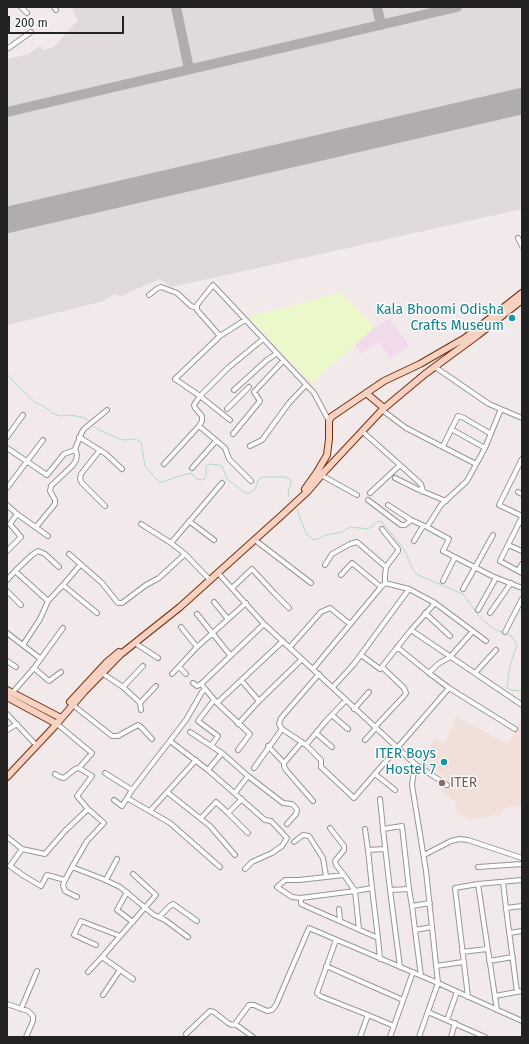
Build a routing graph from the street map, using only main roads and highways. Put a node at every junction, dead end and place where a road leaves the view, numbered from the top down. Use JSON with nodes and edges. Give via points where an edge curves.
{"nodes":[{"id":1,"x":522,"y":293,"type":"edge"},
{"id":2,"x":522,"y":300,"type":"edge"},
{"id":3,"x":366,"y":393,"type":"junction"},
{"id":4,"x":383,"y":409,"type":"junction"},
{"id":5,"x":10,"y":691,"type":"edge"},
{"id":6,"x":7,"y":697,"type":"edge"},
{"id":7,"x":58,"y":720,"type":"junction"},
{"id":8,"x":7,"y":777,"type":"edge"}],
"edges":[{"from":1,"to":3,"type":"main road","via":[[465,338]]},
{"from":2,"to":4,"type":"main road"},
{"from":3,"to":4,"type":"main road"},
{"from":3,"to":7,"type":"main road","via":[[328,421],[327,455],[305,488],[180,603],[107,662],[75,695]]},
{"from":4,"to":7,"type":"main road","via":[[308,491],[219,574],[102,673]]},
{"from":5,"to":7,"type":"main road"},
{"from":6,"to":7,"type":"main road"},
{"from":7,"to":8,"type":"main road"}]}
